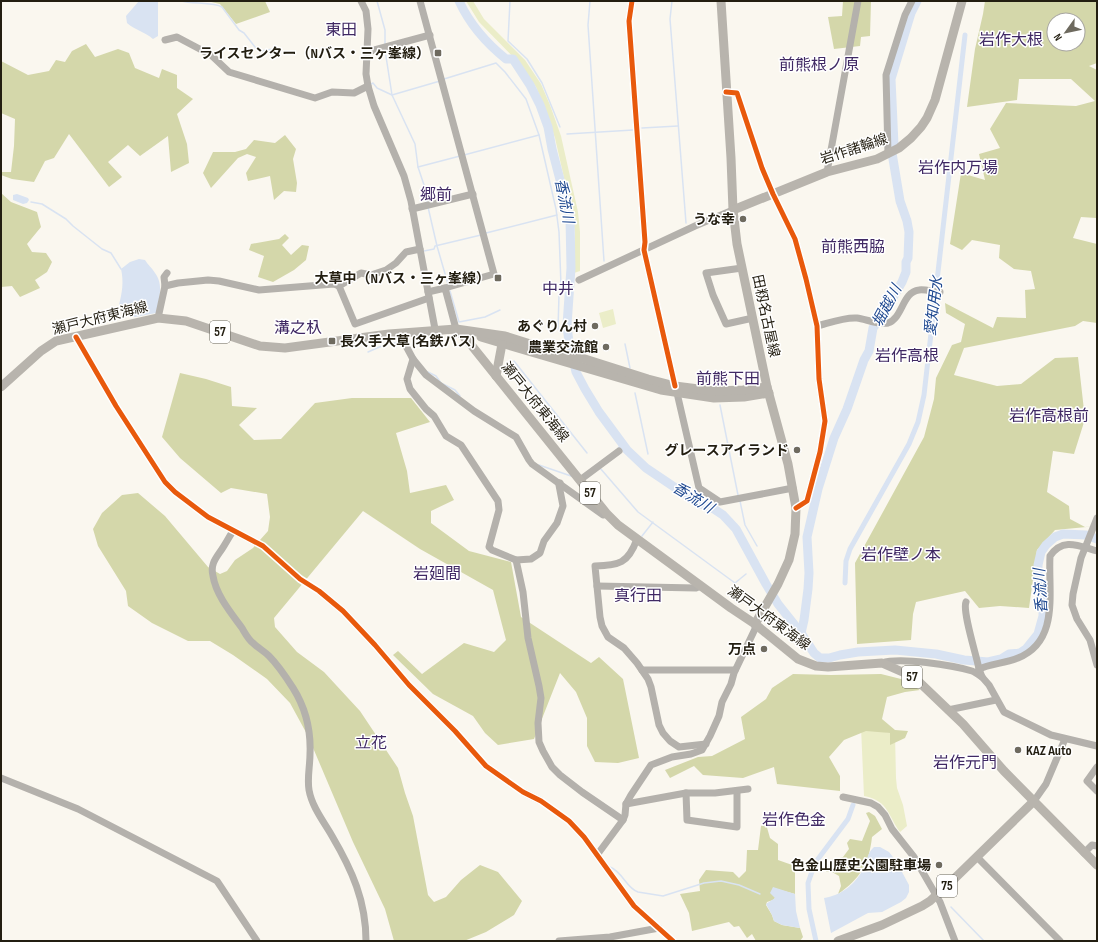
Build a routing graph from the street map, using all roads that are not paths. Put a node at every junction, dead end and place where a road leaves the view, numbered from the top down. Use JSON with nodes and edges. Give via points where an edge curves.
{"nodes":[{"id":1,"x":362,"y":1,"type":"edge"},
{"id":2,"x":420,"y":1,"type":"edge"},
{"id":3,"x":632,"y":1,"type":"edge"},
{"id":4,"x":720,"y":1,"type":"edge"},
{"id":5,"x":858,"y":1,"type":"edge"},
{"id":6,"x":912,"y":1,"type":"edge"},
{"id":7,"x":962,"y":1,"type":"edge"},
{"id":8,"x":430,"y":35,"type":"junction"},
{"id":9,"x":165,"y":40,"type":"dead end"},
{"id":10,"x":367,"y":52,"type":"junction"},
{"id":11,"x":368,"y":86,"type":"junction"},
{"id":12,"x":726,"y":92,"type":"junction"},
{"id":13,"x":888,"y":154,"type":"junction"},
{"id":14,"x":827,"y":172,"type":"junction"},
{"id":15,"x":473,"y":194,"type":"junction"},
{"id":16,"x":773,"y":194,"type":"junction"},
{"id":17,"x":412,"y":209,"type":"junction"},
{"id":18,"x":733,"y":210,"type":"junction"},
{"id":19,"x":420,"y":249,"type":"junction"},
{"id":20,"x":644,"y":250,"type":"junction"},
{"id":21,"x":742,"y":268,"type":"junction"},
{"id":22,"x":167,"y":273,"type":"dead end"},
{"id":23,"x":579,"y":280,"type":"dead end"},
{"id":24,"x":166,"y":286,"type":"junction"},
{"id":25,"x":339,"y":286,"type":"junction"},
{"id":26,"x":445,"y":288,"type":"junction"},
{"id":27,"x":940,"y":292,"type":"dead end"},
{"id":28,"x":429,"y":295,"type":"junction"},
{"id":29,"x":158,"y":318,"type":"junction"},
{"id":30,"x":753,"y":318,"type":"junction"},
{"id":31,"x":817,"y":326,"type":"junction"},
{"id":32,"x":435,"y":329,"type":"junction"},
{"id":33,"x":456,"y":329,"type":"junction"},
{"id":34,"x":399,"y":334,"type":"junction"},
{"id":35,"x":76,"y":337,"type":"junction"},
{"id":36,"x":502,"y":344,"type":"junction"},
{"id":37,"x":564,"y":357,"type":"junction"},
{"id":38,"x":413,"y":359,"type":"junction"},
{"id":39,"x":496,"y":376,"type":"junction"},
{"id":40,"x":1,"y":387,"type":"edge"},
{"id":41,"x":676,"y":390,"type":"junction"},
{"id":42,"x":768,"y":390,"type":"junction"},
{"id":43,"x":619,"y":451,"type":"dead end"},
{"id":44,"x":580,"y":480,"type":"junction"},
{"id":45,"x":560,"y":483,"type":"junction"},
{"id":46,"x":793,"y":488,"type":"junction"},
{"id":47,"x":796,"y":508,"type":"junction"},
{"id":48,"x":607,"y":514,"type":"junction"},
{"id":49,"x":1097,"y":518,"type":"edge"},
{"id":50,"x":233,"y":531,"type":"junction"},
{"id":51,"x":637,"y":539,"type":"junction"},
{"id":52,"x":1086,"y":547,"type":"junction"},
{"id":53,"x":1097,"y":551,"type":"edge"},
{"id":54,"x":516,"y":560,"type":"junction"},
{"id":55,"x":597,"y":586,"type":"junction"},
{"id":56,"x":701,"y":586,"type":"junction"},
{"id":57,"x":966,"y":602,"type":"dead end"},
{"id":58,"x":755,"y":624,"type":"junction"},
{"id":59,"x":882,"y":663,"type":"junction"},
{"id":60,"x":1097,"y":665,"type":"edge"},
{"id":61,"x":979,"y":668,"type":"junction"},
{"id":62,"x":642,"y":670,"type":"junction"},
{"id":63,"x":735,"y":670,"type":"junction"},
{"id":64,"x":982,"y":677,"type":"junction"},
{"id":65,"x":996,"y":700,"type":"junction"},
{"id":66,"x":948,"y":710,"type":"junction"},
{"id":67,"x":1065,"y":739,"type":"junction"},
{"id":68,"x":706,"y":744,"type":"junction"},
{"id":69,"x":1097,"y":746,"type":"edge"},
{"id":70,"x":1097,"y":767,"type":"edge"},
{"id":71,"x":1,"y":778,"type":"edge"},
{"id":72,"x":748,"y":789,"type":"dead end"},
{"id":73,"x":737,"y":791,"type":"junction"},
{"id":74,"x":1097,"y":791,"type":"edge"},
{"id":75,"x":686,"y":793,"type":"junction"},
{"id":76,"x":843,"y":798,"type":"dead end"},
{"id":77,"x":1034,"y":801,"type":"junction"},
{"id":78,"x":626,"y":804,"type":"junction"},
{"id":79,"x":622,"y":820,"type":"junction"},
{"id":80,"x":1097,"y":846,"type":"edge"},
{"id":81,"x":1084,"y":853,"type":"junction"},
{"id":82,"x":597,"y":855,"type":"junction"},
{"id":83,"x":976,"y":857,"type":"junction"},
{"id":84,"x":1097,"y":865,"type":"edge"},
{"id":85,"x":936,"y":896,"type":"junction"},
{"id":86,"x":659,"y":928,"type":"junction"},
{"id":87,"x":257,"y":941,"type":"edge"},
{"id":88,"x":366,"y":941,"type":"edge"},
{"id":89,"x":559,"y":941,"type":"edge"},
{"id":90,"x":674,"y":941,"type":"edge"},
{"id":91,"x":838,"y":941,"type":"edge"},
{"id":92,"x":955,"y":941,"type":"edge"},
{"id":93,"x":1060,"y":941,"type":"edge"}],
"edges":[{"from":1,"to":10,"type":"street","via":[[368,28]]},
{"from":2,"to":8,"type":"street"},
{"from":3,"to":20,"type":"street","via":[[629,21]]},
{"from":4,"to":12,"type":"main road","name":"田籾名古屋線"},
{"from":5,"to":14,"type":"street"},
{"from":6,"to":13,"type":"street","via":[[905,14],[886,75]]},
{"from":7,"to":13,"type":"main road","name":"岩作諸輪線","via":[[931,110],[916,134]]},
{"from":8,"to":10,"type":"street"},
{"from":8,"to":15,"type":"street"},
{"from":9,"to":11,"type":"street","via":[[177,38],[190,44],[211,55],[229,72],[315,98],[332,92],[354,93]]},
{"from":10,"to":11,"type":"street"},
{"from":11,"to":17,"type":"street","via":[[404,176]]},
{"from":12,"to":16,"type":"street","via":[[737,93]]},
{"from":12,"to":18,"type":"main road","name":"田籾名古屋線"},
{"from":13,"to":14,"type":"main road","name":"岩作諸輪線"},
{"from":14,"to":16,"type":"main road","name":"岩作諸輪線"},
{"from":15,"to":17,"type":"street"},
{"from":15,"to":26,"type":"street","via":[[494,274]]},
{"from":16,"to":18,"type":"main road","name":"岩作諸輪線"},
{"from":16,"to":31,"type":"street","via":[[795,239]]},
{"from":17,"to":19,"type":"street"},
{"from":18,"to":20,"type":"street"},
{"from":18,"to":21,"type":"main road","name":"田籾名古屋線"},
{"from":19,"to":25,"type":"street","via":[[406,252],[386,270],[372,275],[361,273]]},
{"from":19,"to":28,"type":"street"},
{"from":20,"to":23,"type":"street"},
{"from":20,"to":41,"type":"street"},
{"from":21,"to":30,"type":"main road","name":"田籾名古屋線"},
{"from":21,"to":30,"type":"street","via":[[706,274],[726,324]]},
{"from":22,"to":24,"type":"street","via":[[164,277]]},
{"from":24,"to":25,"type":"street","via":[[208,280],[259,290],[334,284]]},
{"from":24,"to":29,"type":"street"},
{"from":25,"to":28,"type":"street","via":[[355,324]]},
{"from":26,"to":28,"type":"street"},
{"from":26,"to":33,"type":"street"},
{"from":27,"to":31,"type":"street","via":[[920,289],[914,291],[887,323],[857,318]]},
{"from":28,"to":32,"type":"street"},
{"from":29,"to":34,"type":"main road","name":"瀬戸大府東海線","number":"57","via":[[186,321],[260,346],[280,348]]},
{"from":29,"to":35,"type":"main road","name":"瀬戸大府東海線","number":"57"},
{"from":30,"to":42,"type":"main road","name":"田籾名古屋線"},
{"from":31,"to":47,"type":"street","via":[[819,379],[825,421],[820,452],[806,502]]},
{"from":32,"to":33,"type":"main road","name":"瀬戸大府東海線","number":"57"},
{"from":32,"to":34,"type":"main road","name":"瀬戸大府東海線","number":"57"},
{"from":33,"to":36,"type":"main road","name":"瀬戸大府東海線","number":"57"},
{"from":33,"to":37,"type":"main road","name":"瀬戸大府東海線","number":"57","via":[[505,336]]},
{"from":33,"to":39,"type":"main road","name":"瀬戸大府東海線","number":"57"},
{"from":34,"to":38,"type":"street"},
{"from":35,"to":40,"type":"main road","name":"瀬戸大府東海線","number":"57","via":[[56,341],[47,346]]},
{"from":35,"to":50,"type":"street","via":[[116,406],[165,482],[208,517]]},
{"from":36,"to":37,"type":"main road","name":"瀬戸大府東海線","number":"57"},
{"from":36,"to":39,"type":"main road"},
{"from":37,"to":41,"type":"main road","name":"瀬戸大府東海線","number":"57","via":[[578,357]]},
{"from":37,"to":41,"type":"main road","name":"瀬戸大府東海線","number":"57","via":[[581,366],[661,390]]},
{"from":38,"to":45,"type":"street","via":[[426,375],[516,438],[529,460]]},
{"from":38,"to":54,"type":"street","via":[[407,379],[410,389],[434,416],[446,436],[461,444],[498,501],[499,510],[489,547]]},
{"from":39,"to":44,"type":"main road","name":"瀬戸大府東海線","number":"57"},
{"from":41,"to":42,"type":"main road","name":"瀬戸大府東海線","number":"57"},
{"from":41,"to":46,"type":"street","via":[[699,488],[720,502]]},
{"from":42,"to":46,"type":"main road","name":"田籾名古屋線"},
{"from":43,"to":44,"type":"street"},
{"from":44,"to":48,"type":"main road","name":"瀬戸大府東海線","number":"57"},
{"from":45,"to":48,"type":"street","via":[[603,515]]},
{"from":45,"to":54,"type":"street","via":[[563,506],[558,523],[549,532],[540,553],[531,559]]},
{"from":46,"to":47,"type":"main road","name":"田籾名古屋線"},
{"from":47,"to":58,"type":"main road","name":"田籾名古屋線","via":[[789,560]]},
{"from":48,"to":51,"type":"main road","name":"瀬戸大府東海線","number":"57"},
{"from":49,"to":52,"type":"street"},
{"from":50,"to":82,"type":"street","via":[[263,546],[300,580],[319,591],[343,611],[486,766],[569,821]]},
{"from":50,"to":88,"type":"street","via":[[212,564],[215,586],[252,642],[276,663],[300,703],[309,734],[309,790],[359,891]]},
{"from":51,"to":55,"type":"street","via":[[620,564],[595,566]]},
{"from":51,"to":56,"type":"main road","name":"瀬戸大府東海線","number":"57"},
{"from":52,"to":53,"type":"street"},
{"from":52,"to":60,"type":"street","via":[[1081,558],[1072,605],[1090,640]]},
{"from":52,"to":61,"type":"street","via":[[1064,545],[1050,556],[1049,620],[1046,632],[1039,643],[1020,658]]},
{"from":54,"to":79,"type":"street","via":[[523,592],[528,638],[541,698],[539,742],[552,767],[560,775]]},
{"from":55,"to":56,"type":"street"},
{"from":55,"to":62,"type":"street","via":[[602,626],[608,637],[624,648]]},
{"from":56,"to":58,"type":"main road","name":"瀬戸大府東海線","number":"57"},
{"from":57,"to":61,"type":"street","via":[[964,605]]},
{"from":58,"to":59,"type":"main road","name":"瀬戸大府東海線","number":"57","via":[[798,659],[816,666]]},
{"from":58,"to":63,"type":"street"},
{"from":59,"to":64,"type":"street","via":[[902,660],[939,665],[973,671]]},
{"from":59,"to":66,"type":"main road","name":"瀬戸大府東海線","number":"57","via":[[917,680]]},
{"from":61,"to":64,"type":"street"},
{"from":62,"to":63,"type":"street"},
{"from":62,"to":68,"type":"street","via":[[651,687],[659,725],[670,741],[679,747]]},
{"from":63,"to":68,"type":"street"},
{"from":64,"to":65,"type":"street"},
{"from":65,"to":66,"type":"street"},
{"from":65,"to":67,"type":"street","via":[[1004,712],[1039,730]]},
{"from":66,"to":77,"type":"main road","name":"瀬戸大府東海線","number":"57"},
{"from":67,"to":69,"type":"street"},
{"from":67,"to":77,"type":"street","via":[[1046,784]]},
{"from":68,"to":78,"type":"street","via":[[702,750],[692,754],[672,757],[651,765]]},
{"from":70,"to":74,"type":"street","via":[[1087,781]]},
{"from":71,"to":87,"type":"street","via":[[78,809],[217,881]]},
{"from":72,"to":73,"type":"street"},
{"from":73,"to":75,"type":"street"},
{"from":73,"to":75,"type":"street","via":[[737,827],[687,820]]},
{"from":75,"to":78,"type":"street"},
{"from":76,"to":85,"type":"street","via":[[871,803],[885,815],[892,829],[914,857]]},
{"from":77,"to":81,"type":"main road","name":"瀬戸大府東海線","number":"57"},
{"from":77,"to":83,"type":"main road","number":"75"},
{"from":78,"to":79,"type":"street"},
{"from":79,"to":82,"type":"street"},
{"from":80,"to":81,"type":"street","via":[[1092,845]]},
{"from":81,"to":84,"type":"main road","name":"瀬戸大府東海線","number":"57"},
{"from":82,"to":86,"type":"street","via":[[634,906]]},
{"from":83,"to":85,"type":"main road","number":"75"},
{"from":83,"to":93,"type":"street"},
{"from":85,"to":91,"type":"main road","number":"75","via":[[906,914]]},
{"from":85,"to":92,"type":"street"},
{"from":86,"to":89,"type":"street","via":[[610,937]]},
{"from":86,"to":90,"type":"street"}]}
